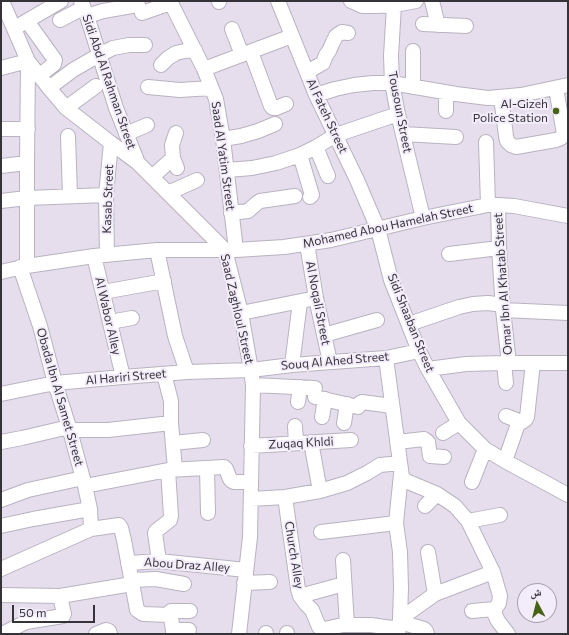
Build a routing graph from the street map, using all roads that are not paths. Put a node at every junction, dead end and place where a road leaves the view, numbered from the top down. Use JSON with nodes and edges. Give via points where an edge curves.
{"nodes":[{"id":1,"x":2,"y":1,"type":"edge"},
{"id":2,"x":61,"y":1,"type":"edge"},
{"id":3,"x":278,"y":1,"type":"edge"},
{"id":4,"x":416,"y":1,"type":"edge"},
{"id":5,"x":432,"y":1,"type":"edge"},
{"id":6,"x":170,"y":2,"type":"edge"},
{"id":7,"x":357,"y":3,"type":"edge"},
{"id":8,"x":394,"y":5,"type":"junction"},
{"id":9,"x":84,"y":8,"type":"edge"},
{"id":10,"x":60,"y":20,"type":"dead end"},
{"id":11,"x":27,"y":21,"type":"junction"},
{"id":12,"x":424,"y":24,"type":"dead end"},
{"id":13,"x":438,"y":25,"type":"junction"},
{"id":14,"x":466,"y":26,"type":"dead end"},
{"id":15,"x":14,"y":28,"type":"junction"},
{"id":16,"x":232,"y":29,"type":"dead end"},
{"id":17,"x":348,"y":33,"type":"dead end"},
{"id":18,"x":292,"y":36,"type":"junction"},
{"id":19,"x":145,"y":45,"type":"dead end"},
{"id":20,"x":195,"y":50,"type":"junction"},
{"id":21,"x":413,"y":51,"type":"dead end"},
{"id":22,"x":247,"y":53,"type":"junction"},
{"id":23,"x":99,"y":55,"type":"junction"},
{"id":24,"x":28,"y":61,"type":"junction"},
{"id":25,"x":161,"y":65,"type":"dead end"},
{"id":26,"x":1,"y":68,"type":"edge"},
{"id":27,"x":204,"y":69,"type":"junction"},
{"id":28,"x":306,"y":72,"type":"junction"},
{"id":29,"x":39,"y":76,"type":"junction"},
{"id":30,"x":392,"y":82,"type":"junction"},
{"id":31,"x":96,"y":86,"type":"dead end"},
{"id":32,"x":148,"y":87,"type":"dead end"},
{"id":33,"x":413,"y":87,"type":"junction"},
{"id":34,"x":562,"y":87,"type":"edge"},
{"id":35,"x":49,"y":88,"type":"junction"},
{"id":36,"x":212,"y":88,"type":"junction"},
{"id":37,"x":446,"y":93,"type":"junction"},
{"id":38,"x":316,"y":95,"type":"junction"},
{"id":39,"x":501,"y":97,"type":"junction"},
{"id":40,"x":286,"y":104,"type":"dead end"},
{"id":41,"x":66,"y":108,"type":"junction"},
{"id":42,"x":446,"y":111,"type":"dead end"},
{"id":43,"x":398,"y":114,"type":"junction"},
{"id":44,"x":275,"y":124,"type":"dead end"},
{"id":45,"x":147,"y":125,"type":"dead end"},
{"id":46,"x":1,"y":129,"type":"edge"},
{"id":47,"x":28,"y":129,"type":"junction"},
{"id":48,"x":176,"y":133,"type":"dead end"},
{"id":49,"x":126,"y":134,"type":"junction"},
{"id":50,"x":403,"y":134,"type":"junction"},
{"id":51,"x":336,"y":135,"type":"junction"},
{"id":52,"x":68,"y":136,"type":"dead end"},
{"id":53,"x":456,"y":137,"type":"dead end"},
{"id":54,"x":223,"y":139,"type":"junction"},
{"id":55,"x":486,"y":142,"type":"dead end"},
{"id":56,"x":111,"y":144,"type":"junction"},
{"id":57,"x":316,"y":147,"type":"junction"},
{"id":58,"x":300,"y":155,"type":"junction"},
{"id":59,"x":27,"y":163,"type":"junction"},
{"id":60,"x":138,"y":163,"type":"junction"},
{"id":61,"x":1,"y":166,"type":"edge"},
{"id":62,"x":227,"y":170,"type":"junction"},
{"id":63,"x":328,"y":176,"type":"dead end"},
{"id":64,"x":152,"y":177,"type":"junction"},
{"id":65,"x":197,"y":180,"type":"dead end"},
{"id":66,"x":168,"y":193,"type":"junction"},
{"id":67,"x":106,"y":195,"type":"junction"},
{"id":68,"x":70,"y":196,"type":"junction"},
{"id":69,"x":295,"y":196,"type":"dead end"},
{"id":70,"x":310,"y":197,"type":"dead end"},
{"id":71,"x":27,"y":198,"type":"junction"},
{"id":72,"x":1,"y":201,"type":"edge"},
{"id":73,"x":493,"y":205,"type":"junction"},
{"id":74,"x":568,"y":206,"type":"edge"},
{"id":75,"x":535,"y":210,"type":"junction"},
{"id":76,"x":232,"y":213,"type":"junction"},
{"id":77,"x":568,"y":216,"type":"edge"},
{"id":78,"x":424,"y":218,"type":"junction"},
{"id":79,"x":378,"y":229,"type":"junction"},
{"id":80,"x":306,"y":244,"type":"junction"},
{"id":81,"x":499,"y":248,"type":"junction"},
{"id":82,"x":157,"y":250,"type":"junction"},
{"id":83,"x":230,"y":250,"type":"junction"},
{"id":84,"x":449,"y":254,"type":"dead end"},
{"id":85,"x":101,"y":256,"type":"junction"},
{"id":86,"x":24,"y":266,"type":"junction"},
{"id":87,"x":1,"y":272,"type":"edge"},
{"id":88,"x":164,"y":281,"type":"junction"},
{"id":89,"x":103,"y":292,"type":"junction"},
{"id":90,"x":316,"y":298,"type":"junction"},
{"id":91,"x":300,"y":302,"type":"junction"},
{"id":92,"x":503,"y":308,"type":"junction"},
{"id":93,"x":241,"y":313,"type":"junction"},
{"id":94,"x":568,"y":314,"type":"edge"},
{"id":95,"x":132,"y":318,"type":"dead end"},
{"id":96,"x":377,"y":320,"type":"dead end"},
{"id":97,"x":110,"y":322,"type":"junction"},
{"id":98,"x":409,"y":324,"type":"junction"},
{"id":99,"x":324,"y":334,"type":"junction"},
{"id":100,"x":419,"y":351,"type":"junction"},
{"id":101,"x":386,"y":358,"type":"junction"},
{"id":102,"x":330,"y":362,"type":"junction"},
{"id":103,"x":507,"y":362,"type":"junction"},
{"id":104,"x":533,"y":363,"type":"junction"},
{"id":105,"x":568,"y":363,"type":"edge"},
{"id":106,"x":292,"y":365,"type":"junction"},
{"id":107,"x":428,"y":369,"type":"junction"},
{"id":108,"x":251,"y":370,"type":"junction"},
{"id":109,"x":187,"y":372,"type":"junction"},
{"id":110,"x":164,"y":374,"type":"junction"},
{"id":111,"x":123,"y":377,"type":"junction"},
{"id":112,"x":55,"y":384,"type":"junction"},
{"id":113,"x":506,"y":384,"type":"dead end"},
{"id":114,"x":253,"y":386,"type":"junction"},
{"id":115,"x":300,"y":387,"type":"junction"},
{"id":116,"x":1,"y":394,"type":"edge"},
{"id":117,"x":318,"y":395,"type":"junction"},
{"id":118,"x":298,"y":402,"type":"dead end"},
{"id":119,"x":347,"y":404,"type":"junction"},
{"id":120,"x":392,"y":406,"type":"junction"},
{"id":121,"x":322,"y":418,"type":"dead end"},
{"id":122,"x":458,"y":422,"type":"junction"},
{"id":123,"x":171,"y":423,"type":"junction"},
{"id":124,"x":344,"y":423,"type":"dead end"},
{"id":125,"x":295,"y":426,"type":"dead end"},
{"id":126,"x":69,"y":429,"type":"junction"},
{"id":127,"x":443,"y":433,"type":"dead end"},
{"id":128,"x":203,"y":440,"type":"dead end"},
{"id":129,"x":351,"y":440,"type":"dead end"},
{"id":130,"x":1,"y":442,"type":"edge"},
{"id":131,"x":311,"y":442,"type":"junction"},
{"id":132,"x":397,"y":442,"type":"junction"},
{"id":133,"x":173,"y":443,"type":"junction"},
{"id":134,"x":296,"y":443,"type":"junction"},
{"id":135,"x":252,"y":446,"type":"junction"},
{"id":136,"x":485,"y":449,"type":"junction"},
{"id":137,"x":444,"y":457,"type":"dead end"},
{"id":138,"x":505,"y":461,"type":"junction"},
{"id":139,"x":207,"y":468,"type":"junction"},
{"id":140,"x":400,"y":468,"type":"junction"},
{"id":141,"x":172,"y":469,"type":"junction"},
{"id":142,"x":84,"y":482,"type":"junction"},
{"id":143,"x":251,"y":482,"type":"junction"},
{"id":144,"x":472,"y":482,"type":"dead end"},
{"id":145,"x":320,"y":491,"type":"junction"},
{"id":146,"x":438,"y":494,"type":"junction"},
{"id":147,"x":568,"y":495,"type":"edge"},
{"id":148,"x":285,"y":498,"type":"junction"},
{"id":149,"x":251,"y":499,"type":"junction"},
{"id":150,"x":1,"y":500,"type":"edge"},
{"id":151,"x":425,"y":506,"type":"dead end"},
{"id":152,"x":90,"y":509,"type":"junction"},
{"id":153,"x":208,"y":513,"type":"dead end"},
{"id":154,"x":500,"y":515,"type":"dead end"},
{"id":155,"x":468,"y":521,"type":"junction"},
{"id":156,"x":396,"y":523,"type":"junction"},
{"id":157,"x":1,"y":526,"type":"edge"},
{"id":158,"x":91,"y":529,"type":"junction"},
{"id":159,"x":321,"y":532,"type":"dead end"},
{"id":160,"x":428,"y":552,"type":"dead end"},
{"id":161,"x":343,"y":560,"type":"dead end"},
{"id":162,"x":159,"y":561,"type":"junction"},
{"id":163,"x":128,"y":563,"type":"junction"},
{"id":164,"x":1,"y":569,"type":"edge"},
{"id":165,"x":493,"y":572,"type":"junction"},
{"id":166,"x":245,"y":576,"type":"junction"},
{"id":167,"x":131,"y":582,"type":"junction"},
{"id":168,"x":270,"y":582,"type":"dead end"},
{"id":169,"x":184,"y":584,"type":"dead end"},
{"id":170,"x":345,"y":589,"type":"junction"},
{"id":171,"x":435,"y":594,"type":"junction"},
{"id":172,"x":1,"y":595,"type":"edge"},
{"id":173,"x":60,"y":596,"type":"junction"},
{"id":174,"x":300,"y":596,"type":"junction"},
{"id":175,"x":320,"y":600,"type":"dead end"},
{"id":176,"x":495,"y":609,"type":"junction"},
{"id":177,"x":190,"y":611,"type":"dead end"},
{"id":178,"x":472,"y":611,"type":"dead end"},
{"id":179,"x":171,"y":613,"type":"junction"},
{"id":180,"x":347,"y":625,"type":"junction"},
{"id":181,"x":399,"y":626,"type":"edge"},
{"id":182,"x":27,"y":628,"type":"edge"},
{"id":183,"x":189,"y":630,"type":"dead end"},
{"id":184,"x":173,"y":632,"type":"edge"},
{"id":185,"x":1,"y":633,"type":"edge"},
{"id":186,"x":96,"y":634,"type":"edge"},
{"id":187,"x":110,"y":634,"type":"edge"},
{"id":188,"x":239,"y":634,"type":"edge"},
{"id":189,"x":427,"y":634,"type":"edge"},
{"id":190,"x":508,"y":634,"type":"edge"}],
"edges":[{"from":1,"to":15,"type":"street","name":"Saad Zaghloul Street"},
{"from":2,"to":11,"type":"street"},
{"from":3,"to":18,"type":"street","name":"Al Fateh Street"},
{"from":4,"to":8,"type":"street"},
{"from":5,"to":13,"type":"street"},
{"from":6,"to":9,"type":"street","via":[[140,9],[103,11]]},
{"from":6,"to":20,"type":"street","name":"Saad Al Yatim Street"},
{"from":7,"to":8,"type":"street"},
{"from":8,"to":30,"type":"street","name":"Tousoun Street"},
{"from":9,"to":10,"type":"street"},
{"from":9,"to":23,"type":"street","name":"Sidi Abd Al Rahman Street"},
{"from":11,"to":15,"type":"street"},
{"from":11,"to":29,"type":"street","via":[[55,60],[54,64]]},
{"from":12,"to":13,"type":"street"},
{"from":13,"to":14,"type":"street"},
{"from":15,"to":24,"type":"street","name":"Saad Zaghloul Street"},
{"from":16,"to":22,"type":"street"},
{"from":17,"to":28,"type":"street","via":[[342,32],[336,36],[324,61]]},
{"from":18,"to":22,"type":"street"},
{"from":18,"to":28,"type":"street","name":"Al Fateh Street"},
{"from":19,"to":23,"type":"street","via":[[129,44]]},
{"from":20,"to":25,"type":"street","via":[[176,53]]},
{"from":20,"to":27,"type":"street","name":"Saad Al Yatim Street"},
{"from":21,"to":33,"type":"street"},
{"from":22,"to":27,"type":"street"},
{"from":22,"to":40,"type":"street","via":[[271,106],[276,108]]},
{"from":23,"to":35,"type":"street"},
{"from":23,"to":49,"type":"street","name":"Sidi Abd Al Rahman Street"},
{"from":24,"to":26,"type":"street"},
{"from":24,"to":29,"type":"street","name":"Saad Zaghloul Street"},
{"from":24,"to":47,"type":"street","name":"Obada Ibn Al Samet Street"},
{"from":27,"to":36,"type":"street","name":"Saad Al Yatim Street"},
{"from":28,"to":38,"type":"street","name":"Al Fateh Street"},
{"from":29,"to":35,"type":"street","name":"Saad Zaghloul Street"},
{"from":30,"to":33,"type":"street"},
{"from":30,"to":38,"type":"street","via":[[354,85]]},
{"from":30,"to":43,"type":"street","name":"Tousoun Street"},
{"from":31,"to":41,"type":"street"},
{"from":32,"to":36,"type":"street","via":[[164,90]]},
{"from":33,"to":37,"type":"street"},
{"from":34,"to":39,"type":"street"},
{"from":34,"to":39,"type":"street","via":[[564,134],[561,138],[516,147],[507,141]]},
{"from":35,"to":41,"type":"street","name":"Saad Zaghloul Street"},
{"from":36,"to":54,"type":"street","name":"Saad Al Yatim Street"},
{"from":37,"to":39,"type":"street"},
{"from":37,"to":42,"type":"street"},
{"from":38,"to":51,"type":"street","name":"Al Fateh Street"},
{"from":41,"to":56,"type":"street","name":"Saad Zaghloul Street"},
{"from":43,"to":50,"type":"street","name":"Tousoun Street"},
{"from":43,"to":51,"type":"street"},
{"from":44,"to":54,"type":"street","via":[[241,136]]},
{"from":45,"to":49,"type":"street"},
{"from":46,"to":47,"type":"street"},
{"from":47,"to":59,"type":"street","name":"Obada Ibn Al Samet Street"},
{"from":48,"to":64,"type":"street","via":[[172,145],[175,163]]},
{"from":49,"to":60,"type":"street","name":"Sidi Abd Al Rahman Street"},
{"from":50,"to":53,"type":"street"},
{"from":50,"to":78,"type":"street","name":"Tousoun Street"},
{"from":51,"to":57,"type":"street"},
{"from":51,"to":79,"type":"street","name":"Al Fateh Street"},
{"from":52,"to":68,"type":"street"},
{"from":54,"to":62,"type":"street","name":"Saad Al Yatim Street"},
{"from":55,"to":73,"type":"street","name":"Mohamed Abou Hamelah Street"},
{"from":56,"to":60,"type":"street","name":"Saad Zaghloul Street"},
{"from":56,"to":67,"type":"street","name":"Kasab Street"},
{"from":57,"to":58,"type":"street"},
{"from":57,"to":63,"type":"street"},
{"from":58,"to":62,"type":"street","via":[[252,168]]},
{"from":58,"to":70,"type":"street","via":[[312,195]]},
{"from":59,"to":61,"type":"street"},
{"from":59,"to":71,"type":"street","name":"Obada Ibn Al Samet Street"},
{"from":60,"to":64,"type":"street","name":"Saad Zaghloul Street"},
{"from":62,"to":76,"type":"street","name":"Saad Al Yatim Street"},
{"from":64,"to":66,"type":"street","name":"Saad Zaghloul Street"},
{"from":65,"to":66,"type":"street"},
{"from":66,"to":83,"type":"street","name":"Saad Zaghloul Street"},
{"from":67,"to":68,"type":"street"},
{"from":67,"to":85,"type":"street","name":"Kasab Street"},
{"from":68,"to":71,"type":"street"},
{"from":69,"to":76,"type":"street","via":[[260,201],[248,211]]},
{"from":71,"to":72,"type":"street"},
{"from":71,"to":86,"type":"street","name":"Obada Ibn Al Samet Street"},
{"from":73,"to":75,"type":"street","name":"Mohamed Abou Hamelah Street"},
{"from":73,"to":78,"type":"street","name":"Mohamed Abou Hamelah Street"},
{"from":73,"to":81,"type":"street","name":"Omar Ibn Al Khatab Street"},
{"from":74,"to":75,"type":"street","name":"Mohamed Abou Hamelah Street"},
{"from":75,"to":77,"type":"street","name":"Mohamed Abou Hamelah Street"},
{"from":76,"to":83,"type":"street","name":"Saad Al Yatim Street"},
{"from":78,"to":79,"type":"street","name":"Mohamed Abou Hamelah Street"},
{"from":79,"to":80,"type":"street","name":"Mohamed Abou Hamelah Street"},
{"from":79,"to":98,"type":"street","name":"Sidi Shaaban Street","via":[[391,280]]},
{"from":80,"to":83,"type":"street","name":"Mohamed Abou Hamelah Street"},
{"from":80,"to":90,"type":"street","name":"Al Noqali Street"},
{"from":81,"to":84,"type":"street"},
{"from":81,"to":92,"type":"street","name":"Omar Ibn Al Khatab Street"},
{"from":82,"to":83,"type":"street","name":"Mohamed Abou Hamelah Street"},
{"from":82,"to":85,"type":"street","name":"Mohamed Abou Hamelah Street"},
{"from":82,"to":88,"type":"street"},
{"from":83,"to":93,"type":"street","name":"Saad Zaghloul Street"},
{"from":85,"to":86,"type":"street","name":"Mohamed Abou Hamelah Street"},
{"from":85,"to":89,"type":"street","name":"Al Wabor Alley"},
{"from":86,"to":87,"type":"street","name":"Mohamed Abou Hamelah Street"},
{"from":86,"to":112,"type":"street","name":"Obada Ibn Al Samet Street"},
{"from":88,"to":89,"type":"street"},
{"from":88,"to":109,"type":"street","via":[[175,336]]},
{"from":89,"to":97,"type":"street","name":"Al Wabor Alley"},
{"from":90,"to":91,"type":"street"},
{"from":90,"to":99,"type":"street","name":"Al Noqali Street"},
{"from":91,"to":93,"type":"street"},
{"from":91,"to":106,"type":"street"},
{"from":92,"to":94,"type":"street"},
{"from":92,"to":98,"type":"street","via":[[488,303],[473,304]]},
{"from":92,"to":103,"type":"street","name":"Omar Ibn Al Khatab Street"},
{"from":93,"to":108,"type":"street","name":"Saad Zaghloul Street"},
{"from":95,"to":97,"type":"street"},
{"from":96,"to":99,"type":"street"},
{"from":97,"to":111,"type":"street","name":"Al Wabor Alley"},
{"from":98,"to":100,"type":"street","name":"Sidi Shaaban Street"},
{"from":99,"to":102,"type":"street","name":"Al Noqali Street"},
{"from":100,"to":101,"type":"street","name":"Souq Al Ahed Street"},
{"from":100,"to":107,"type":"street","name":"Sidi Shaaban Street"},
{"from":101,"to":102,"type":"street","name":"Souq Al Ahed Street"},
{"from":101,"to":120,"type":"street"},
{"from":102,"to":106,"type":"street","name":"Souq Al Ahed Street"},
{"from":103,"to":104,"type":"street"},
{"from":103,"to":107,"type":"street"},
{"from":103,"to":113,"type":"street","name":"Omar Ibn Al Khatab Street"},
{"from":104,"to":105,"type":"street"},
{"from":104,"to":138,"type":"street","via":[[527,417],[522,422],[512,419]]},
{"from":106,"to":108,"type":"street","name":"Souq Al Ahed Street"},
{"from":107,"to":122,"type":"street","name":"Sidi Shaaban Street"},
{"from":108,"to":109,"type":"street","name":"Al Hariri Street"},
{"from":108,"to":114,"type":"street","name":"Saad Zaghloul Street"},
{"from":109,"to":110,"type":"street","name":"Al Hariri Street"},
{"from":110,"to":111,"type":"street","name":"Al Hariri Street"},
{"from":110,"to":123,"type":"street","via":[[171,401]]},
{"from":111,"to":112,"type":"street","name":"Al Hariri Street"},
{"from":112,"to":116,"type":"street","name":"Al Hariri Street"},
{"from":112,"to":126,"type":"street","name":"Obada Ibn Al Samet Street"},
{"from":114,"to":115,"type":"street"},
{"from":114,"to":135,"type":"street","name":"Saad Zaghloul Street"},
{"from":115,"to":117,"type":"street"},
{"from":115,"to":118,"type":"street"},
{"from":117,"to":119,"type":"street"},
{"from":117,"to":121,"type":"street"},
{"from":119,"to":120,"type":"street","via":[[358,407],[362,402]]},
{"from":119,"to":124,"type":"street"},
{"from":120,"to":132,"type":"street"},
{"from":122,"to":127,"type":"street"},
{"from":122,"to":136,"type":"street","name":"Sidi Shaaban Street"},
{"from":123,"to":126,"type":"street","via":[[108,430]]},
{"from":123,"to":133,"type":"street"},
{"from":125,"to":134,"type":"street"},
{"from":126,"to":130,"type":"street"},
{"from":126,"to":142,"type":"street","name":"Obada Ibn Al Samet Street"},
{"from":128,"to":133,"type":"street"},
{"from":129,"to":131,"type":"street","name":"Zuqaq Khldi"},
{"from":131,"to":134,"type":"street","name":"Zuqaq Khldi"},
{"from":131,"to":145,"type":"street"},
{"from":132,"to":137,"type":"street","via":[[424,439],[428,442],[430,456]]},
{"from":132,"to":140,"type":"street"},
{"from":133,"to":141,"type":"street"},
{"from":134,"to":135,"type":"street","name":"Zuqaq Khldi"},
{"from":135,"to":143,"type":"street","name":"Saad Zaghloul Street"},
{"from":136,"to":138,"type":"street","name":"Sidi Shaaban Street"},
{"from":136,"to":144,"type":"street"},
{"from":138,"to":147,"type":"street","name":"Sidi Shaaban Street"},
{"from":139,"to":141,"type":"street"},
{"from":139,"to":143,"type":"street","via":[[224,467],[232,481]]},
{"from":139,"to":153,"type":"street"},
{"from":140,"to":145,"type":"street","via":[[380,465],[347,483]]},
{"from":140,"to":146,"type":"street","via":[[406,481]]},
{"from":140,"to":156,"type":"street"},
{"from":141,"to":142,"type":"street"},
{"from":141,"to":162,"type":"street","via":[[170,520],[155,533]]},
{"from":142,"to":150,"type":"street","via":[[28,490]]},
{"from":142,"to":152,"type":"street","name":"Obada Ibn Al Samet Street"},
{"from":143,"to":149,"type":"street","name":"Saad Zaghloul Street"},
{"from":145,"to":148,"type":"street"},
{"from":146,"to":151,"type":"street"},
{"from":146,"to":155,"type":"street","via":[[455,506]]},
{"from":148,"to":149,"type":"street"},
{"from":148,"to":174,"type":"street","name":"Church Alley"},
{"from":149,"to":166,"type":"street","name":"Saad Zaghloul Street"},
{"from":152,"to":157,"type":"street"},
{"from":152,"to":158,"type":"street","name":"Obada Ibn Al Samet Street"},
{"from":154,"to":155,"type":"street"},
{"from":155,"to":165,"type":"street"},
{"from":156,"to":159,"type":"street"},
{"from":156,"to":181,"type":"street","via":[[400,552]]},
{"from":158,"to":163,"type":"street","via":[[120,526]]},
{"from":158,"to":164,"type":"street"},
{"from":160,"to":171,"type":"street"},
{"from":161,"to":170,"type":"street"},
{"from":162,"to":163,"type":"street","name":"Abou Draz Alley"},
{"from":162,"to":166,"type":"street","name":"Abou Draz Alley"},
{"from":163,"to":167,"type":"street"},
{"from":165,"to":171,"type":"street"},
{"from":165,"to":176,"type":"street","via":[[500,596]]},
{"from":166,"to":168,"type":"street","name":"Abou Draz Alley"},
{"from":166,"to":188,"type":"street","name":"Saad Zaghloul Street"},
{"from":167,"to":169,"type":"street","via":[[156,579]]},
{"from":167,"to":173,"type":"street"},
{"from":167,"to":179,"type":"street","via":[[137,610],[143,614]]},
{"from":170,"to":174,"type":"street"},
{"from":170,"to":175,"type":"street"},
{"from":170,"to":180,"type":"street"},
{"from":171,"to":181,"type":"street"},
{"from":172,"to":173,"type":"street"},
{"from":173,"to":182,"type":"street","via":[[64,616]]},
{"from":174,"to":180,"type":"street","name":"Church Alley","via":[[312,610],[319,627],[324,629]]},
{"from":176,"to":178,"type":"street"},
{"from":176,"to":190,"type":"street","via":[[495,616]]},
{"from":177,"to":179,"type":"street"},
{"from":179,"to":184,"type":"street"},
{"from":180,"to":181,"type":"street"},
{"from":181,"to":189,"type":"street","via":[[424,629]]},
{"from":182,"to":185,"type":"street"},
{"from":183,"to":184,"type":"street"},
{"from":186,"to":187,"type":"street","via":[[108,630]]}]}
